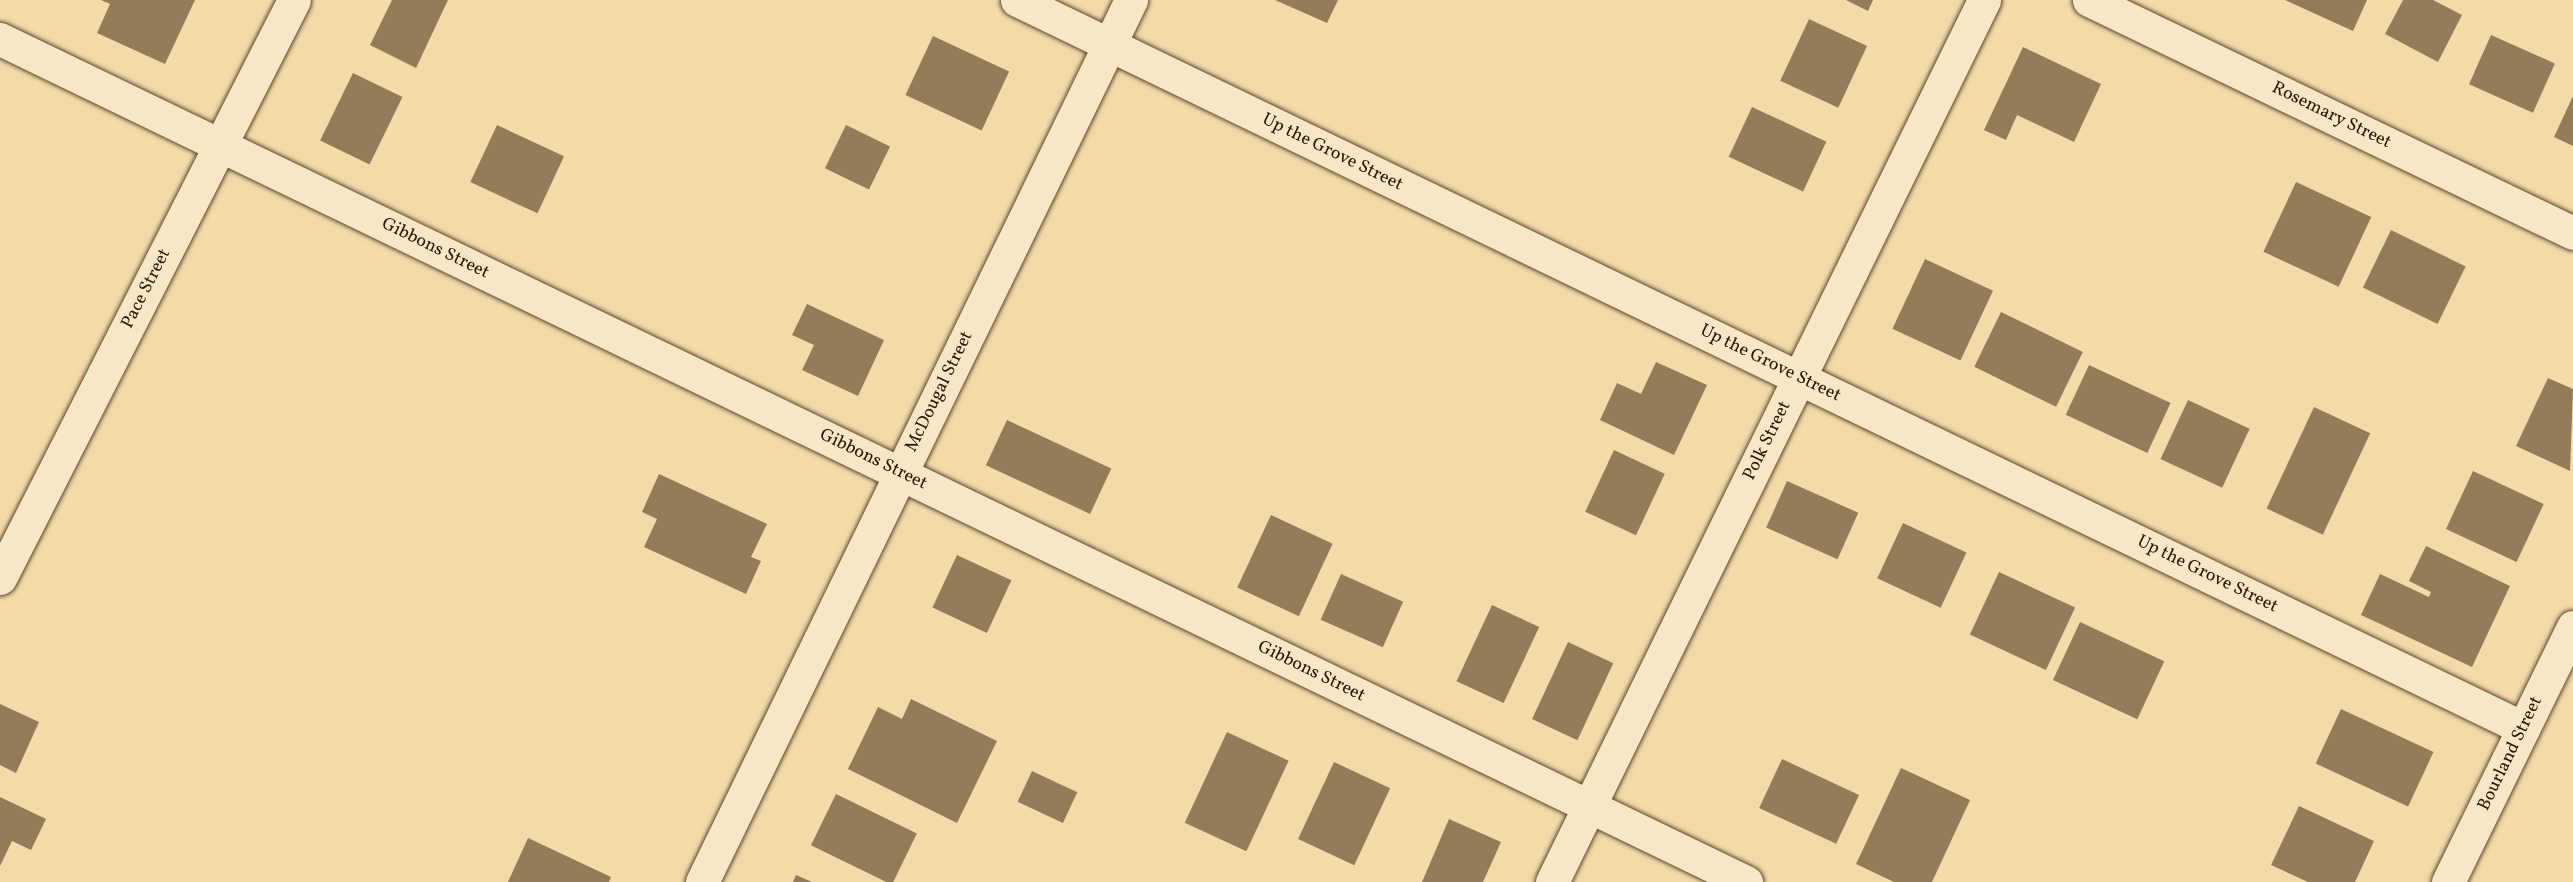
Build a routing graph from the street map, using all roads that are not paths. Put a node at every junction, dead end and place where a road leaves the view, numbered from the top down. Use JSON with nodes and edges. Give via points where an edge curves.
{"nodes":[{"id":1,"x":294,"y":0,"type":"edge"},
{"id":2,"x":1017,"y":0,"type":"edge"},
{"id":3,"x":1131,"y":0,"type":"edge"},
{"id":4,"x":1984,"y":0,"type":"edge"},
{"id":5,"x":2089,"y":0,"type":"edge"},
{"id":6,"x":0,"y":39,"type":"edge"},
{"id":7,"x":1110,"y":45,"type":"junction"},
{"id":8,"x":220,"y":145,"type":"junction"},
{"id":9,"x":2573,"y":233,"type":"edge"},
{"id":10,"x":1799,"y":378,"type":"junction"},
{"id":11,"x":901,"y":474,"type":"junction"},
{"id":12,"x":0,"y":578,"type":"edge"},
{"id":13,"x":2573,"y":627,"type":"edge"},
{"id":14,"x":2523,"y":728,"type":"junction"},
{"id":15,"x":1589,"y":806,"type":"junction"},
{"id":16,"x":702,"y":882,"type":"edge"},
{"id":17,"x":1552,"y":882,"type":"edge"},
{"id":18,"x":1746,"y":882,"type":"edge"},
{"id":19,"x":2448,"y":882,"type":"edge"}],
"edges":[{"from":1,"to":8,"type":"street","name":"Pace Street"},
{"from":2,"to":7,"type":"street","name":"Up the Grove Street"},
{"from":3,"to":7,"type":"street","name":"McDougal Street"},
{"from":4,"to":10,"type":"street","name":"Polk Street"},
{"from":5,"to":9,"type":"street","name":"Rosemary Street"},
{"from":6,"to":8,"type":"street","name":"Gibbons Street"},
{"from":7,"to":10,"type":"street","name":"Up the Grove Street"},
{"from":7,"to":11,"type":"street","name":"McDougal Street"},
{"from":8,"to":11,"type":"street","name":"Gibbons Street"},
{"from":8,"to":12,"type":"street","name":"Pace Street"},
{"from":10,"to":14,"type":"street","name":"Up the Grove Street"},
{"from":10,"to":15,"type":"street","name":"Polk Street"},
{"from":11,"to":15,"type":"street","name":"Gibbons Street"},
{"from":11,"to":16,"type":"street","name":"McDougal Street"},
{"from":13,"to":14,"type":"street","name":"Bourland Street"},
{"from":14,"to":19,"type":"street","name":"Bourland Street"},
{"from":15,"to":17,"type":"street","name":"Polk Street"},
{"from":15,"to":18,"type":"street","name":"Gibbons Street"}]}
